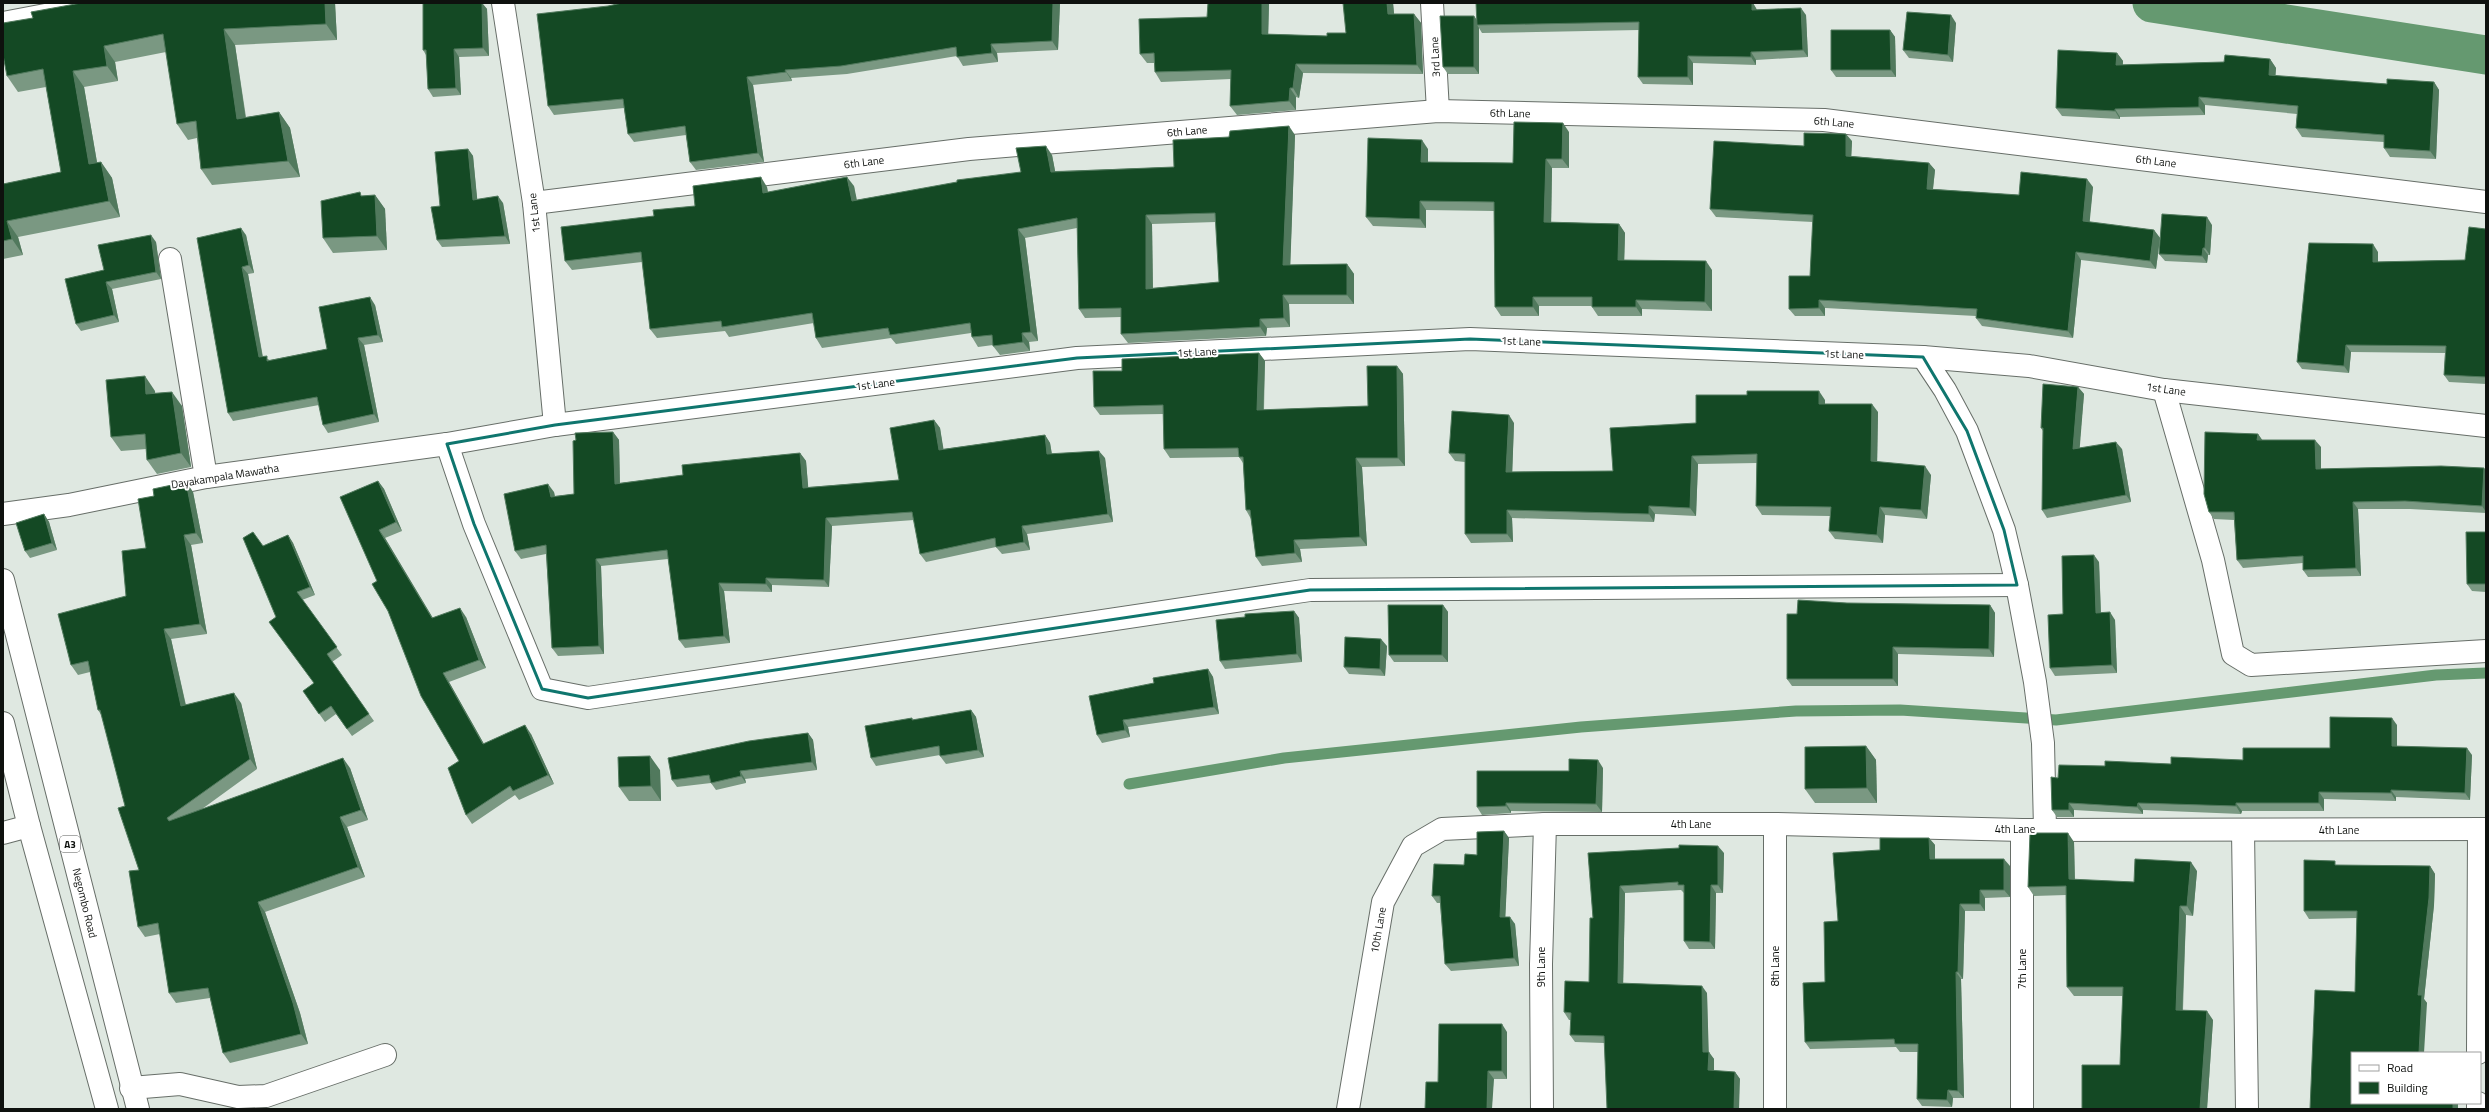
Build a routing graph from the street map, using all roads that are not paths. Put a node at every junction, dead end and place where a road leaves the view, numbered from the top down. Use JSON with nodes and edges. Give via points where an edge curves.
{"nodes":[{"id":1,"x":109,"y":3,"type":"edge"},
{"id":2,"x":503,"y":3,"type":"edge"},
{"id":3,"x":1432,"y":3,"type":"edge"},
{"id":4,"x":3,"y":23,"type":"edge"},
{"id":5,"x":1438,"y":111,"type":"junction"},
{"id":6,"x":2486,"y":202,"type":"edge"},
{"id":7,"x":534,"y":203,"type":"junction"},
{"id":8,"x":170,"y":258,"type":"dead end"},
{"id":9,"x":1923,"y":357,"type":"junction"},
{"id":10,"x":2164,"y":390,"type":"junction"},
{"id":11,"x":555,"y":425,"type":"junction"},
{"id":12,"x":2486,"y":426,"type":"edge"},
{"id":13,"x":447,"y":444,"type":"junction"},
{"id":14,"x":206,"y":478,"type":"junction"},
{"id":15,"x":3,"y":514,"type":"edge"},
{"id":16,"x":3,"y":580,"type":"edge"},
{"id":17,"x":2018,"y":585,"type":"junction"},
{"id":18,"x":2486,"y":651,"type":"edge"},
{"id":19,"x":3,"y":723,"type":"edge"},
{"id":20,"x":1545,"y":824,"type":"junction"},
{"id":21,"x":1774,"y":824,"type":"junction"},
{"id":22,"x":29,"y":826,"type":"junction"},
{"id":23,"x":2045,"y":829,"type":"junction"},
{"id":24,"x":2022,"y":830,"type":"junction"},
{"id":25,"x":2482,"y":830,"type":"edge"},
{"id":26,"x":2243,"y":831,"type":"junction"},
{"id":27,"x":3,"y":833,"type":"edge"},
{"id":28,"x":2478,"y":1052,"type":"edge"},
{"id":29,"x":385,"y":1055,"type":"dead end"},
{"id":30,"x":131,"y":1088,"type":"junction"},
{"id":31,"x":268,"y":1102,"type":"edge"},
{"id":32,"x":107,"y":1109,"type":"edge"},
{"id":33,"x":138,"y":1109,"type":"edge"},
{"id":34,"x":1348,"y":1109,"type":"edge"},
{"id":35,"x":1542,"y":1109,"type":"edge"},
{"id":36,"x":1775,"y":1109,"type":"edge"},
{"id":37,"x":2022,"y":1109,"type":"edge"},
{"id":38,"x":2247,"y":1109,"type":"edge"}],
"edges":[{"from":1,"to":4,"type":"main road"},
{"from":2,"to":7,"type":"main road","name":"1st Lane"},
{"from":3,"to":5,"type":"main road","name":"3rd Lane"},
{"from":5,"to":6,"type":"main road","name":"6th Lane","via":[[1824,120]]},
{"from":5,"to":7,"type":"main road","name":"6th Lane","via":[[969,149]]},
{"from":7,"to":11,"type":"main road","name":"1st Lane"},
{"from":8,"to":14,"type":"main road"},
{"from":9,"to":10,"type":"main road","name":"1st Lane","via":[[2029,366]]},
{"from":9,"to":11,"type":"main road","name":"1st Lane","via":[[1470,339],[1078,358]]},
{"from":9,"to":17,"type":"main road","via":[[1945,390],[1967,431],[2004,530]]},
{"from":10,"to":12,"type":"main road","name":"1st Lane"},
{"from":10,"to":18,"type":"main road","via":[[2213,560],[2232,654],[2251,665]]},
{"from":11,"to":13,"type":"main road","name":"1st Lane"},
{"from":13,"to":14,"type":"main road","name":"Dayakampala Mawatha"},
{"from":13,"to":17,"type":"main road","via":[[474,524],[542,689],[588,698],[1310,590]]},
{"from":14,"to":15,"type":"main road","name":"Dayakampala Mawatha","via":[[69,505]]},
{"from":16,"to":30,"type":"main road","name":"Negombo Road","number":"A3"},
{"from":17,"to":23,"type":"main road","via":[[2043,743]]},
{"from":19,"to":22,"type":"main road"},
{"from":20,"to":21,"type":"main road","name":"4th Lane"},
{"from":20,"to":34,"type":"main road","name":"10th Lane","via":[[1442,829],[1413,846],[1382,902]]},
{"from":20,"to":35,"type":"main road","name":"9th Lane","via":[[1541,964]]},
{"from":21,"to":24,"type":"main road","name":"4th Lane"},
{"from":21,"to":36,"type":"main road","name":"8th Lane"},
{"from":22,"to":27,"type":"main road"},
{"from":22,"to":32,"type":"main road"},
{"from":23,"to":24,"type":"main road","name":"4th Lane"},
{"from":23,"to":26,"type":"main road","name":"4th Lane"},
{"from":24,"to":37,"type":"main road","name":"7th Lane"},
{"from":25,"to":26,"type":"main road","name":"4th Lane"},
{"from":25,"to":28,"type":"main road"},
{"from":26,"to":38,"type":"main road"},
{"from":29,"to":31,"type":"main road"},
{"from":30,"to":31,"type":"main road","via":[[180,1084]]},
{"from":30,"to":33,"type":"main road","name":"Negombo Road","number":"A3"}]}
